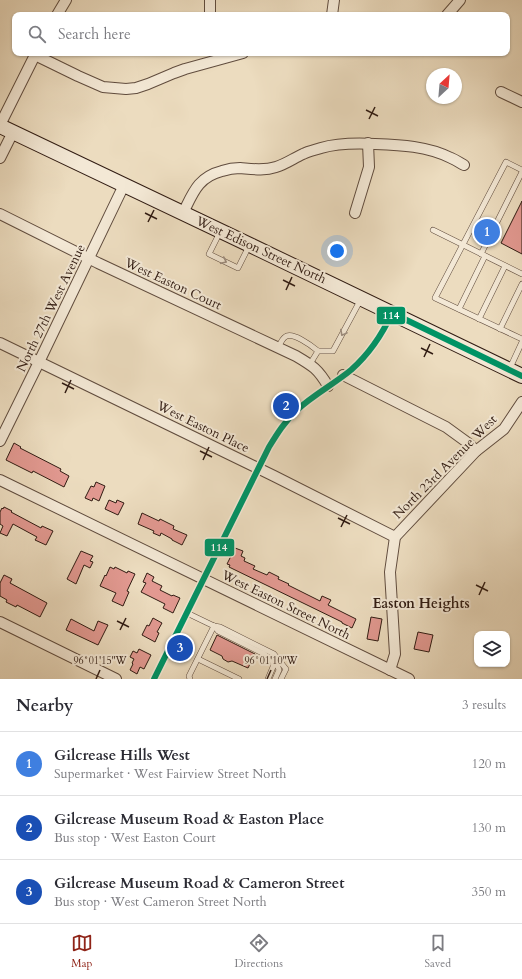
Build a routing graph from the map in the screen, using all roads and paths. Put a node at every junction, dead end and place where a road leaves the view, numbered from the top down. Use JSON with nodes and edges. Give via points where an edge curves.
{"nodes":[{"id":1,"x":66,"y":0,"type":"edge"},
{"id":2,"x":210,"y":0,"type":"edge"},
{"id":3,"x":334,"y":0,"type":"edge"},
{"id":4,"x":460,"y":0,"type":"edge"},
{"id":5,"x":59,"y":12,"type":"edge"},
{"id":6,"x":210,"y":12,"type":"edge"},
{"id":7,"x":332,"y":12,"type":"edge"},
{"id":8,"x":451,"y":12,"type":"edge"},
{"id":9,"x":34,"y":56,"type":"edge"},
{"id":10,"x":39,"y":56,"type":"edge"},
{"id":11,"x":216,"y":57,"type":"edge"},
{"id":12,"x":501,"y":92,"type":"dead end"},
{"id":13,"x":522,"y":102,"type":"edge"},
{"id":14,"x":0,"y":125,"type":"edge"},
{"id":15,"x":13,"y":132,"type":"junction"},
{"id":16,"x":368,"y":143,"type":"junction"},
{"id":17,"x":1,"y":155,"type":"edge"},
{"id":18,"x":464,"y":165,"type":"dead end"},
{"id":19,"x":522,"y":171,"type":"edge"},
{"id":20,"x":124,"y":185,"type":"junction"},
{"id":21,"x":183,"y":213,"type":"junction"},
{"id":22,"x":355,"y":213,"type":"dead end"},
{"id":23,"x":0,"y":214,"type":"edge"},
{"id":24,"x":433,"y":230,"type":"dead end"},
{"id":25,"x":220,"y":231,"type":"junction"},
{"id":26,"x":250,"y":245,"type":"junction"},
{"id":27,"x":462,"y":245,"type":"junction"},
{"id":28,"x":483,"y":255,"type":"junction"},
{"id":29,"x":89,"y":258,"type":"junction"},
{"id":30,"x":505,"y":266,"type":"junction"},
{"id":31,"x":522,"y":274,"type":"edge"},
{"id":32,"x":522,"y":284,"type":"edge"},
{"id":33,"x":361,"y":298,"type":"junction"},
{"id":34,"x":459,"y":309,"type":"junction"},
{"id":35,"x":479,"y":319,"type":"junction"},
{"id":36,"x":500,"y":329,"type":"junction"},
{"id":37,"x":522,"y":341,"type":"edge"},
{"id":38,"x":0,"y":343,"type":"edge"},
{"id":39,"x":278,"y":348,"type":"junction"},
{"id":40,"x":318,"y":351,"type":"junction"},
{"id":41,"x":39,"y":362,"type":"junction"},
{"id":42,"x":310,"y":364,"type":"junction"},
{"id":43,"x":509,"y":370,"type":"junction"},
{"id":44,"x":343,"y":375,"type":"dead end"},
{"id":45,"x":522,"y":376,"type":"edge"},
{"id":46,"x":328,"y":386,"type":"dead end"},
{"id":47,"x":522,"y":402,"type":"edge"},
{"id":48,"x":0,"y":441,"type":"edge"},
{"id":49,"x":476,"y":451,"type":"junction"},
{"id":50,"x":0,"y":480,"type":"edge"},
{"id":51,"x":395,"y":536,"type":"junction"},
{"id":52,"x":187,"y":613,"type":"dead end"},
{"id":53,"x":0,"y":622,"type":"edge"},
{"id":54,"x":214,"y":626,"type":"junction"},
{"id":55,"x":198,"y":659,"type":"junction"},
{"id":56,"x":274,"y":663,"type":"junction"},
{"id":57,"x":390,"y":670,"type":"junction"},
{"id":58,"x":116,"y":679,"type":"edge"},
{"id":59,"x":190,"y":679,"type":"edge"},
{"id":60,"x":239,"y":679,"type":"edge"},
{"id":61,"x":268,"y":679,"type":"edge"},
{"id":62,"x":275,"y":679,"type":"edge"},
{"id":63,"x":281,"y":679,"type":"edge"},
{"id":64,"x":409,"y":679,"type":"edge"}],
"edges":[{"from":1,"to":5,"type":"street"},
{"from":2,"to":6,"type":"street"},
{"from":3,"to":7,"type":"street"},
{"from":4,"to":8,"type":"street"},
{"from":9,"to":14,"type":"street"},
{"from":10,"to":11,"type":"street","via":[[103,87],[126,89],[148,84]]},
{"from":12,"to":13,"type":"street"},
{"from":14,"to":15,"type":"main road","name":"West Edison Street North"},
{"from":15,"to":17,"type":"street"},
{"from":15,"to":20,"type":"main road","name":"West Edison Street North"},
{"from":16,"to":18,"type":"street","via":[[418,147]]},
{"from":16,"to":21,"type":"street","via":[[349,143],[321,148],[267,170],[238,168],[216,172],[197,187]]},
{"from":16,"to":22,"type":"street","via":[[369,167]]},
{"from":19,"to":27,"type":"lane","via":[[506,162]]},
{"from":19,"to":28,"type":"lane"},
{"from":20,"to":21,"type":"main road","name":"West Edison Street North"},
{"from":20,"to":29,"type":"street","name":"North 27th West Avenue"},
{"from":21,"to":25,"type":"main road","name":"West Edison Street North"},
{"from":23,"to":29,"type":"street","name":"West Easton Court"},
{"from":24,"to":27,"type":"lane"},
{"from":25,"to":26,"type":"main road","name":"West Edison Street North"},
{"from":25,"to":26,"type":"lane","one_way":true,"via":[[209,254],[238,268]]},
{"from":26,"to":33,"type":"main road","name":"West Edison Street North"},
{"from":27,"to":28,"type":"lane"},
{"from":27,"to":34,"type":"lane","via":[[436,298]]},
{"from":28,"to":30,"type":"lane"},
{"from":28,"to":34,"type":"lane"},
{"from":29,"to":39,"type":"street","name":"West Easton Court"},
{"from":29,"to":41,"type":"street","name":"North 27th West Avenue"},
{"from":30,"to":31,"type":"lane"},
{"from":30,"to":35,"type":"lane"},
{"from":32,"to":36,"type":"lane"},
{"from":33,"to":40,"type":"lane","one_way":true,"via":[[333,351]]},
{"from":33,"to":43,"type":"main road","name":"West Edison Street North"},
{"from":34,"to":35,"type":"lane"},
{"from":35,"to":36,"type":"lane"},
{"from":36,"to":37,"type":"lane"},
{"from":37,"to":43,"type":"lane"},
{"from":38,"to":41,"type":"street","name":"West Easton Place"},
{"from":39,"to":40,"type":"lane","via":[[284,337],[293,335]]},
{"from":39,"to":42,"type":"street","name":"West Easton Court"},
{"from":40,"to":42,"type":"lane"},
{"from":41,"to":48,"type":"street","name":"North 27th West Avenue"},
{"from":41,"to":51,"type":"street","name":"West Easton Place"},
{"from":42,"to":46,"type":"street","name":"West Easton Court"},
{"from":43,"to":45,"type":"main road","name":"West Edison Street North"},
{"from":44,"to":49,"type":"street","via":[[446,427]]},
{"from":47,"to":49,"type":"street","name":"North 23rd Avenue West","via":[[504,429]]},
{"from":49,"to":51,"type":"street","name":"North 23rd Avenue West"},
{"from":50,"to":57,"type":"street","name":"West Easton Street North"},
{"from":51,"to":57,"type":"street","name":"North 23rd Avenue West","via":[[390,572],[395,654]]},
{"from":52,"to":54,"type":"lane"},
{"from":53,"to":58,"type":"street"},
{"from":54,"to":55,"type":"lane"},
{"from":54,"to":56,"type":"lane","via":[[218,631],[264,654]]},
{"from":54,"to":63,"type":"lane","via":[[274,654],[286,669]]},
{"from":55,"to":59,"type":"lane","via":[[189,676]]},
{"from":55,"to":60,"type":"lane"},
{"from":56,"to":61,"type":"lane"},
{"from":56,"to":62,"type":"lane","via":[[279,670]]},
{"from":57,"to":64,"type":"street","name":"West Easton Street North"}]}
